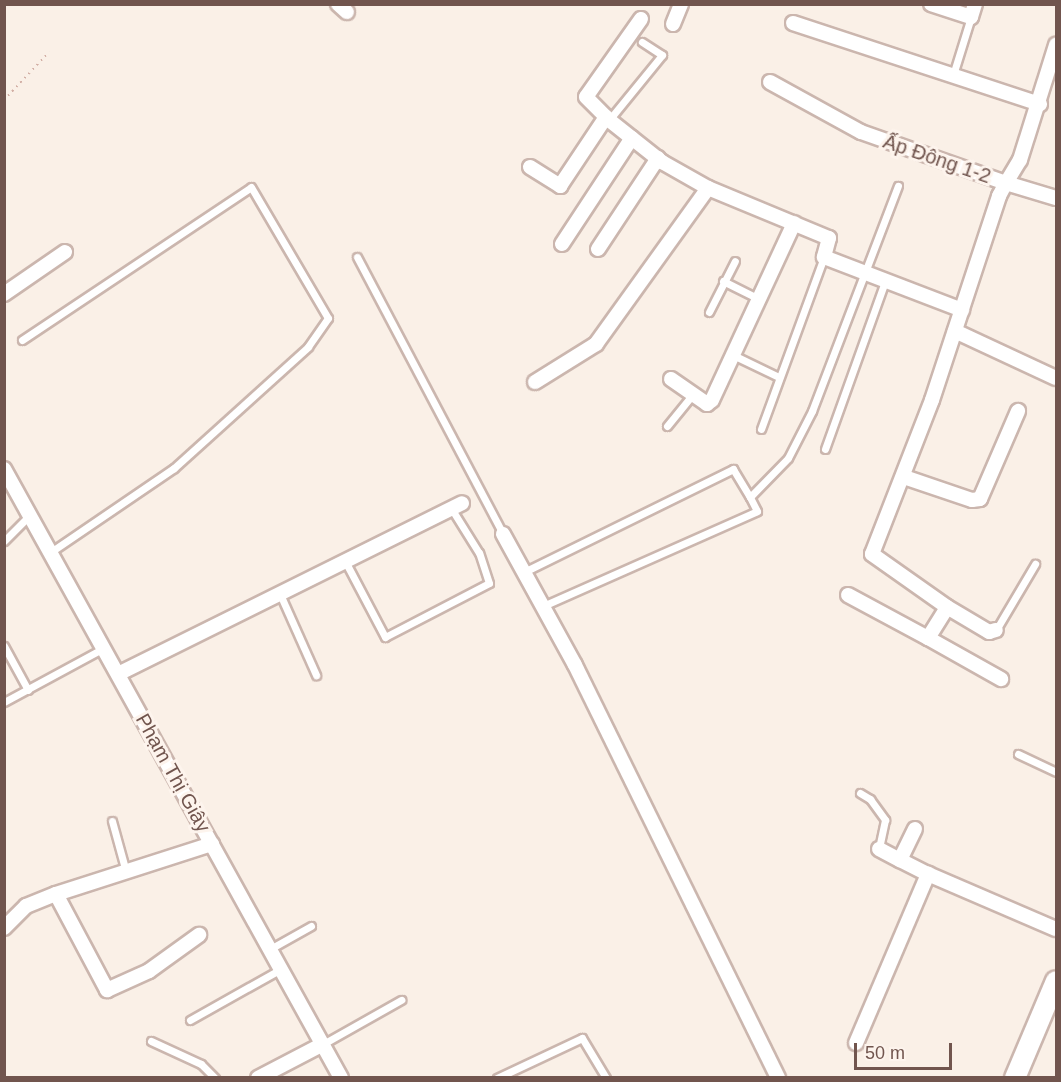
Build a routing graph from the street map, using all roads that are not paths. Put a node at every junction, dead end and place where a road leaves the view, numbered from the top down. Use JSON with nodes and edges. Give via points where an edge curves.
{"nodes":[{"id":1,"x":681,"y":4,"type":"edge"},
{"id":2,"x":931,"y":4,"type":"edge"},
{"id":3,"x":973,"y":11,"type":"edge"},
{"id":4,"x":641,"y":19,"type":"dead end"},
{"id":5,"x":793,"y":23,"type":"dead end"},
{"id":6,"x":673,"y":24,"type":"dead end"},
{"id":7,"x":642,"y":42,"type":"dead end"},
{"id":8,"x":1056,"y":45,"type":"edge"},
{"id":9,"x":953,"y":75,"type":"junction"},
{"id":10,"x":770,"y":82,"type":"dead end"},
{"id":11,"x":1040,"y":104,"type":"junction"},
{"id":12,"x":607,"y":119,"type":"junction"},
{"id":13,"x":632,"y":138,"type":"junction"},
{"id":14,"x":658,"y":158,"type":"junction"},
{"id":15,"x":530,"y":167,"type":"dead end"},
{"id":16,"x":1006,"y":183,"type":"junction"},
{"id":17,"x":898,"y":186,"type":"dead end"},
{"id":18,"x":708,"y":188,"type":"junction"},
{"id":19,"x":1056,"y":198,"type":"edge"},
{"id":20,"x":794,"y":223,"type":"junction"},
{"id":21,"x":562,"y":244,"type":"dead end"},
{"id":22,"x":597,"y":249,"type":"dead end"},
{"id":23,"x":65,"y":252,"type":"dead end"},
{"id":24,"x":824,"y":256,"type":"junction"},
{"id":25,"x":357,"y":257,"type":"dead end"},
{"id":26,"x":735,"y":261,"type":"dead end"},
{"id":27,"x":863,"y":273,"type":"junction"},
{"id":28,"x":723,"y":281,"type":"junction"},
{"id":29,"x":885,"y":281,"type":"junction"},
{"id":30,"x":4,"y":294,"type":"edge"},
{"id":31,"x":759,"y":299,"type":"junction"},
{"id":32,"x":962,"y":310,"type":"junction"},
{"id":33,"x":709,"y":312,"type":"dead end"},
{"id":34,"x":955,"y":331,"type":"junction"},
{"id":35,"x":22,"y":340,"type":"dead end"},
{"id":36,"x":733,"y":355,"type":"junction"},
{"id":37,"x":779,"y":377,"type":"junction"},
{"id":38,"x":1056,"y":378,"type":"edge"},
{"id":39,"x":671,"y":379,"type":"dead end"},
{"id":40,"x":535,"y":382,"type":"dead end"},
{"id":41,"x":693,"y":394,"type":"junction"},
{"id":42,"x":1018,"y":411,"type":"dead end"},
{"id":43,"x":667,"y":426,"type":"dead end"},
{"id":44,"x":761,"y":429,"type":"dead end"},
{"id":45,"x":825,"y":449,"type":"dead end"},
{"id":46,"x":4,"y":469,"type":"edge"},
{"id":47,"x":904,"y":477,"type":"junction"},
{"id":48,"x":750,"y":497,"type":"junction"},
{"id":49,"x":457,"y":506,"type":"joint"},
{"id":50,"x":30,"y":515,"type":"junction"},
{"id":51,"x":503,"y":534,"type":"joint"},
{"id":52,"x":4,"y":541,"type":"edge"},
{"id":53,"x":51,"y":552,"type":"junction"},
{"id":54,"x":345,"y":561,"type":"junction"},
{"id":55,"x":1035,"y":564,"type":"dead end"},
{"id":56,"x":526,"y":571,"type":"junction"},
{"id":57,"x":280,"y":594,"type":"junction"},
{"id":58,"x":848,"y":595,"type":"dead end"},
{"id":59,"x":543,"y":606,"type":"junction"},
{"id":60,"x":947,"y":607,"type":"junction"},
{"id":61,"x":996,"y":630,"type":"joint"},
{"id":62,"x":928,"y":638,"type":"junction"},
{"id":63,"x":4,"y":646,"type":"edge"},
{"id":64,"x":104,"y":648,"type":"junction"},
{"id":65,"x":118,"y":674,"type":"junction"},
{"id":66,"x":316,"y":675,"type":"dead end"},
{"id":67,"x":1001,"y":679,"type":"dead end"},
{"id":68,"x":28,"y":690,"type":"junction"},
{"id":69,"x":4,"y":702,"type":"edge"},
{"id":70,"x":1018,"y":754,"type":"dead end"},
{"id":71,"x":1056,"y":772,"type":"edge"},
{"id":72,"x":860,"y":793,"type":"dead end"},
{"id":73,"x":112,"y":821,"type":"dead end"},
{"id":74,"x":915,"y":829,"type":"dead end"},
{"id":75,"x":212,"y":844,"type":"junction"},
{"id":76,"x":879,"y":849,"type":"joint"},
{"id":77,"x":900,"y":860,"type":"junction"},
{"id":78,"x":126,"y":872,"type":"junction"},
{"id":79,"x":928,"y":874,"type":"junction"},
{"id":80,"x":56,"y":894,"type":"junction"},
{"id":81,"x":311,"y":926,"type":"dead end"},
{"id":82,"x":4,"y":928,"type":"edge"},
{"id":83,"x":1056,"y":929,"type":"edge"},
{"id":84,"x":199,"y":935,"type":"dead end"},
{"id":85,"x":270,"y":949,"type":"junction"},
{"id":86,"x":281,"y":969,"type":"junction"},
{"id":87,"x":1056,"y":981,"type":"edge"},
{"id":88,"x":401,"y":1000,"type":"dead end"},
{"id":89,"x":190,"y":1020,"type":"dead end"},
{"id":90,"x":151,"y":1041,"type":"dead end"},
{"id":91,"x":856,"y":1043,"type":"dead end"},
{"id":92,"x":323,"y":1044,"type":"junction"},
{"id":93,"x":214,"y":1077,"type":"edge"},
{"id":94,"x":258,"y":1077,"type":"edge"},
{"id":95,"x":341,"y":1077,"type":"edge"},
{"id":96,"x":497,"y":1077,"type":"edge"},
{"id":97,"x":606,"y":1077,"type":"edge"},
{"id":98,"x":778,"y":1077,"type":"edge"},
{"id":99,"x":1016,"y":1077,"type":"edge"}],
"edges":[{"from":1,"to":6,"type":"street"},
{"from":2,"to":3,"type":"street"},
{"from":3,"to":9,"type":"lane"},
{"from":4,"to":12,"type":"street","via":[[586,96]]},
{"from":5,"to":9,"type":"street"},
{"from":7,"to":12,"type":"lane","via":[[662,55]]},
{"from":8,"to":11,"type":"street","name":"Ấp Đông 1-2"},
{"from":9,"to":11,"type":"street"},
{"from":10,"to":16,"type":"street","name":"Ấp Đông 1-2","via":[[861,132]]},
{"from":11,"to":16,"type":"street","name":"Ấp Đông 1-2","via":[[1020,160]]},
{"from":12,"to":13,"type":"street"},
{"from":12,"to":15,"type":"street","via":[[560,186]]},
{"from":13,"to":14,"type":"street"},
{"from":13,"to":21,"type":"street"},
{"from":14,"to":18,"type":"street"},
{"from":14,"to":22,"type":"street"},
{"from":16,"to":19,"type":"street"},
{"from":16,"to":32,"type":"street"},
{"from":17,"to":27,"type":"lane"},
{"from":18,"to":20,"type":"street"},
{"from":18,"to":40,"type":"street","via":[[596,344]]},
{"from":20,"to":24,"type":"street","via":[[829,238]]},
{"from":20,"to":31,"type":"street"},
{"from":23,"to":30,"type":"street"},
{"from":24,"to":27,"type":"street"},
{"from":24,"to":37,"type":"lane"},
{"from":25,"to":51,"type":"lane"},
{"from":26,"to":28,"type":"lane"},
{"from":27,"to":29,"type":"street"},
{"from":27,"to":48,"type":"lane","via":[[812,411],[788,458]]},
{"from":28,"to":31,"type":"lane"},
{"from":28,"to":33,"type":"lane"},
{"from":29,"to":32,"type":"street"},
{"from":29,"to":45,"type":"lane"},
{"from":31,"to":36,"type":"street"},
{"from":32,"to":34,"type":"street"},
{"from":34,"to":38,"type":"street"},
{"from":34,"to":47,"type":"street"},
{"from":35,"to":53,"type":"lane","via":[[250,187],[328,318],[308,347],[174,468]]},
{"from":36,"to":37,"type":"lane"},
{"from":36,"to":41,"type":"street","via":[[712,400],[707,404]]},
{"from":37,"to":44,"type":"lane"},
{"from":39,"to":41,"type":"street"},
{"from":41,"to":43,"type":"lane"},
{"from":42,"to":47,"type":"street","via":[[980,499],[972,500]]},
{"from":46,"to":50,"type":"street","name":"Phạm Thị Giây"},
{"from":47,"to":60,"type":"street","via":[[872,554]]},
{"from":48,"to":56,"type":"lane","via":[[733,469]]},
{"from":48,"to":59,"type":"lane","via":[[757,512],[752,516]]},
{"from":49,"to":54,"type":"street"},
{"from":49,"to":54,"type":"lane","via":[[489,583],[385,637]]},
{"from":50,"to":52,"type":"lane"},
{"from":50,"to":53,"type":"street","name":"Phạm Thị Giây"},
{"from":51,"to":56,"type":"street"},
{"from":53,"to":64,"type":"street","name":"Phạm Thị Giây"},
{"from":54,"to":57,"type":"street"},
{"from":55,"to":61,"type":"lane"},
{"from":56,"to":59,"type":"street"},
{"from":57,"to":65,"type":"street"},
{"from":57,"to":66,"type":"lane"},
{"from":58,"to":62,"type":"street"},
{"from":59,"to":98,"type":"street"},
{"from":60,"to":61,"type":"street","via":[[989,632]]},
{"from":60,"to":62,"type":"street"},
{"from":62,"to":67,"type":"street"},
{"from":63,"to":68,"type":"lane"},
{"from":64,"to":65,"type":"street","name":"Phạm Thị Giây"},
{"from":64,"to":68,"type":"lane"},
{"from":65,"to":75,"type":"street","name":"Phạm Thị Giây"},
{"from":68,"to":69,"type":"lane"},
{"from":70,"to":71,"type":"lane"},
{"from":72,"to":76,"type":"lane","via":[[870,799],[885,820]]},
{"from":73,"to":78,"type":"lane"},
{"from":74,"to":77,"type":"street"},
{"from":75,"to":78,"type":"street"},
{"from":75,"to":85,"type":"street","name":"Phạm Thị Giây"},
{"from":76,"to":77,"type":"street"},
{"from":77,"to":79,"type":"street"},
{"from":78,"to":80,"type":"street"},
{"from":79,"to":83,"type":"street"},
{"from":79,"to":91,"type":"street"},
{"from":80,"to":82,"type":"street","via":[[26,906]]},
{"from":80,"to":84,"type":"street","via":[[107,990],[149,971]]},
{"from":81,"to":85,"type":"lane"},
{"from":85,"to":86,"type":"street","name":"Phạm Thị Giây"},
{"from":86,"to":89,"type":"lane"},
{"from":86,"to":92,"type":"street","name":"Phạm Thị Giây"},
{"from":87,"to":99,"type":"street"},
{"from":88,"to":92,"type":"lane"},
{"from":90,"to":93,"type":"lane","via":[[201,1064]]},
{"from":92,"to":94,"type":"street"},
{"from":92,"to":95,"type":"street","name":"Phạm Thị Giây"},
{"from":96,"to":97,"type":"lane","via":[[582,1038]]}]}
